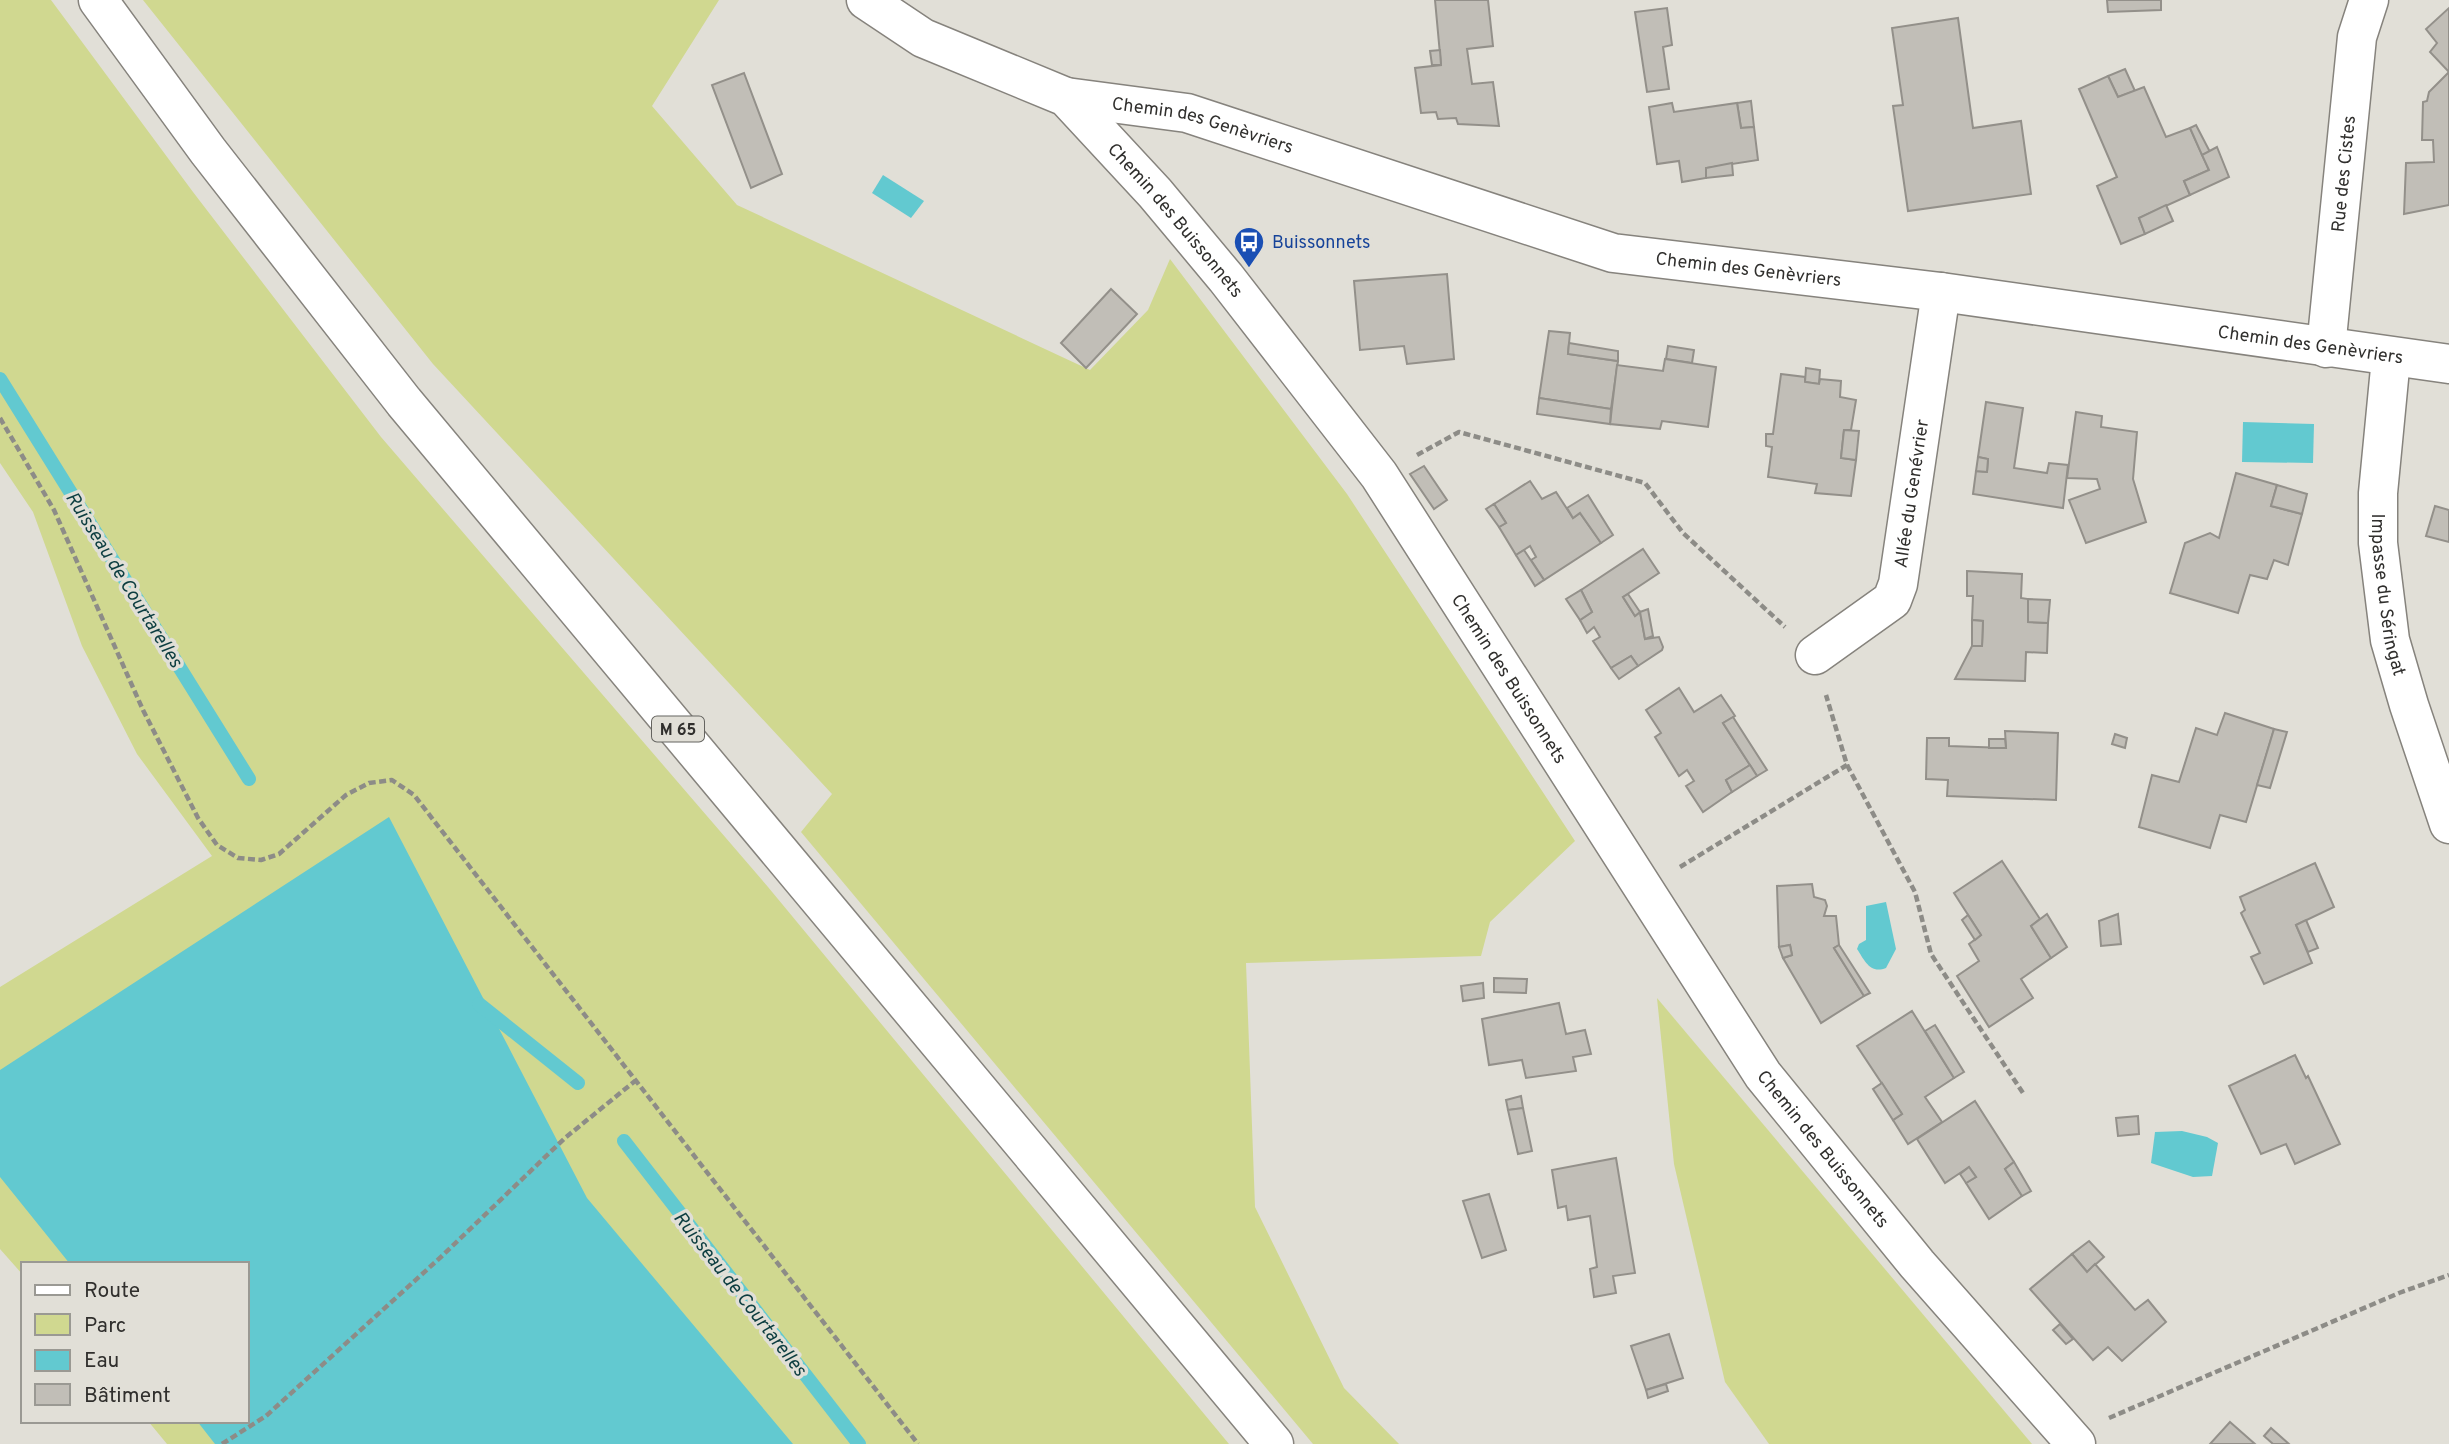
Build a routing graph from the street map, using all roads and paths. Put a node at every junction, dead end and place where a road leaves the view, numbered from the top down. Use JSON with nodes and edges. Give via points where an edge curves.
{"nodes":[{"id":1,"x":98,"y":0,"type":"edge"},
{"id":2,"x":866,"y":0,"type":"edge"},
{"id":3,"x":2369,"y":0,"type":"edge"},
{"id":4,"x":1066,"y":97,"type":"junction"},
{"id":5,"x":1941,"y":292,"type":"junction"},
{"id":6,"x":2326,"y":348,"type":"junction"},
{"id":7,"x":2391,"y":358,"type":"junction"},
{"id":8,"x":2449,"y":365,"type":"edge"},
{"id":9,"x":0,"y":418,"type":"edge"},
{"id":10,"x":1379,"y":475,"type":"junction"},
{"id":11,"x":1815,"y":655,"type":"junction"},
{"id":12,"x":1847,"y":765,"type":"junction"},
{"id":13,"x":2449,"y":824,"type":"edge"},
{"id":14,"x":1643,"y":890,"type":"junction"},
{"id":15,"x":635,"y":1081,"type":"junction"},
{"id":16,"x":2023,"y":1093,"type":"dead end"},
{"id":17,"x":2449,"y":1275,"type":"edge"},
{"id":18,"x":2073,"y":1439,"type":"edge"},
{"id":19,"x":222,"y":1444,"type":"edge"},
{"id":20,"x":918,"y":1444,"type":"edge"},
{"id":21,"x":1274,"y":1444,"type":"edge"}],
"edges":[{"from":1,"to":21,"type":"street","number":"M 65","via":[[208,151],[404,402]]},
{"from":2,"to":4,"type":"street","name":"Chemin des Buissonnets","via":[[923,38]]},
{"from":3,"to":6,"type":"street","name":"Rue des Cistes","via":[[2357,37]]},
{"from":4,"to":5,"type":"street","name":"Chemin des Genèvriers","via":[[1187,113],[1613,253]]},
{"from":4,"to":10,"type":"street","name":"Chemin des Buissonnets","via":[[1226,278]]},
{"from":5,"to":6,"type":"street","name":"Chemin des Genèvriers"},
{"from":5,"to":11,"type":"street","name":"Allée du Genévrier","via":[[1898,584],[1892,600]]},
{"from":6,"to":7,"type":"street","name":"Chemin des Genèvriers"},
{"from":7,"to":8,"type":"street","name":"Chemin des Genèvriers"},
{"from":7,"to":13,"type":"street","name":"Impasse du Séringat","via":[[2378,493],[2378,543],[2388,626]]},
{"from":9,"to":15,"type":"path","via":[[54,510],[143,710],[216,845],[238,858],[261,860],[279,854],[346,795],[369,783],[392,780],[414,795]]},
{"from":10,"to":11,"type":"path","via":[[1459,432],[1645,483],[1682,533]]},
{"from":10,"to":14,"type":"street","name":"Chemin des Buissonnets"},
{"from":11,"to":12,"type":"path"},
{"from":12,"to":14,"type":"path"},
{"from":12,"to":16,"type":"path","via":[[1915,892],[1931,954]]},
{"from":14,"to":18,"type":"street","name":"Chemin des Buissonnets","via":[[1763,1075],[1917,1264]]},
{"from":15,"to":19,"type":"path","via":[[565,1138],[266,1416]]},
{"from":15,"to":20,"type":"path"},
{"from":17,"to":18,"type":"path"}]}
